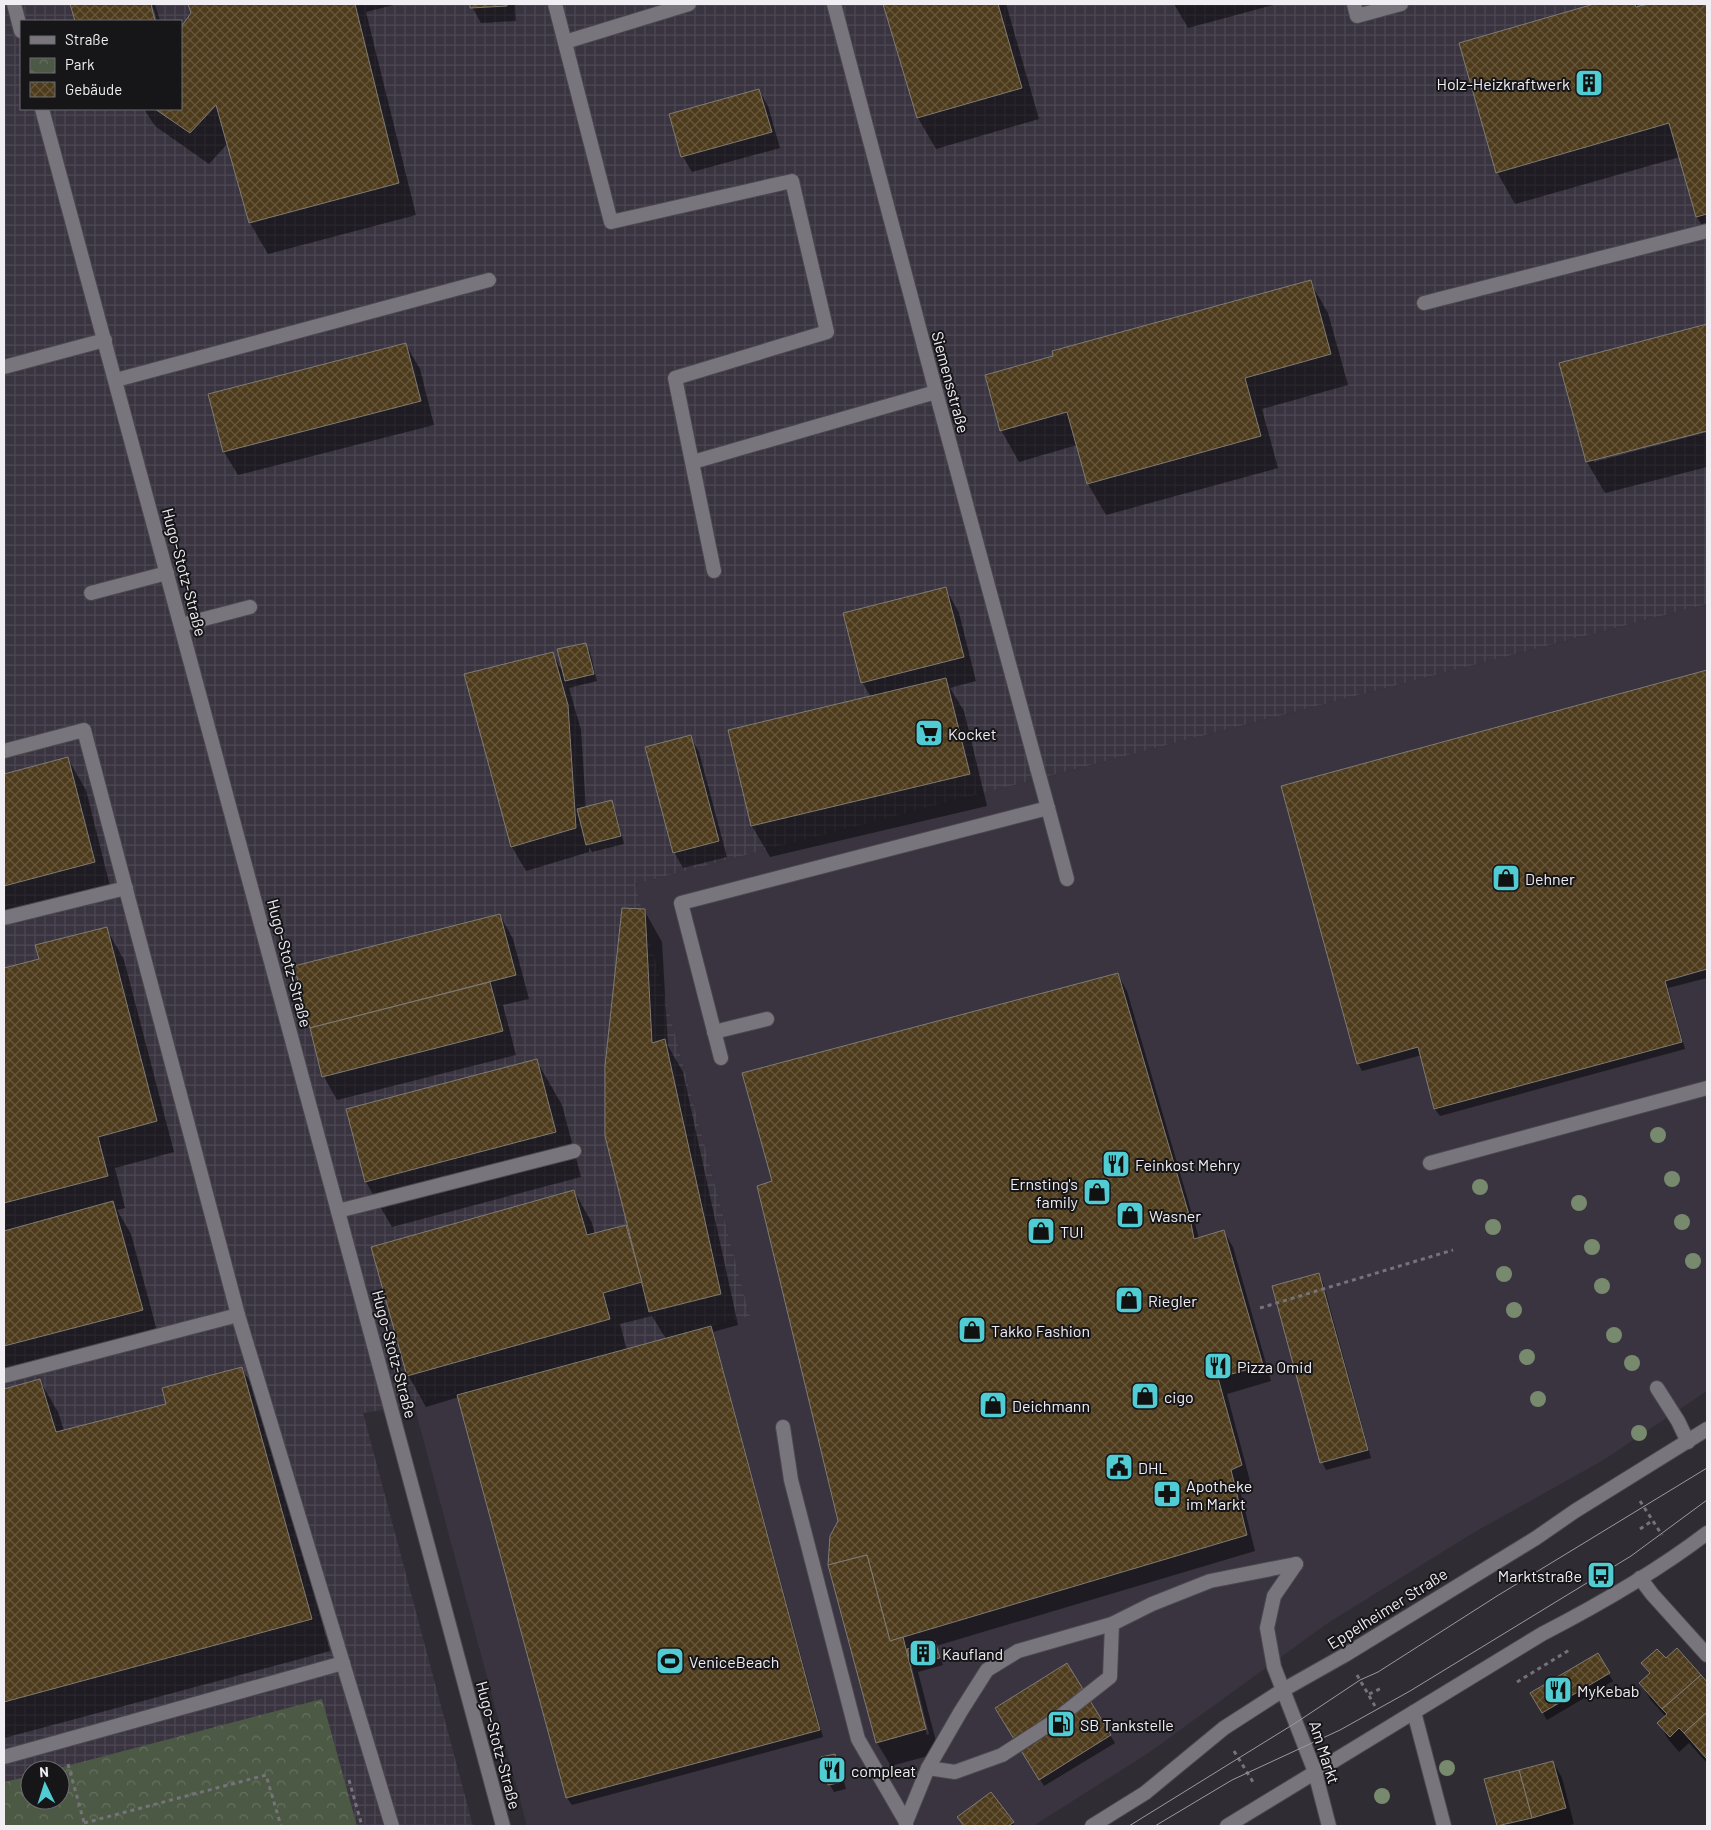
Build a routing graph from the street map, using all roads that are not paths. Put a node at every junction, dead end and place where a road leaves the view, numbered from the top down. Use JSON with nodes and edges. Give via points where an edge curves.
{"nodes":[{"id":1,"x":14,"y":4,"type":"edge"},
{"id":2,"x":555,"y":4,"type":"edge"},
{"id":3,"x":689,"y":4,"type":"edge"},
{"id":4,"x":834,"y":4,"type":"edge"},
{"id":5,"x":1354,"y":4,"type":"edge"},
{"id":6,"x":1401,"y":4,"type":"edge"},
{"id":7,"x":20,"y":26,"type":"edge"},
{"id":8,"x":566,"y":42,"type":"junction"},
{"id":9,"x":42,"y":110,"type":"edge"},
{"id":10,"x":1707,"y":231,"type":"edge"},
{"id":11,"x":489,"y":280,"type":"dead end"},
{"id":12,"x":1424,"y":303,"type":"dead end"},
{"id":13,"x":105,"y":340,"type":"junction"},
{"id":14,"x":4,"y":367,"type":"edge"},
{"id":15,"x":116,"y":380,"type":"junction"},
{"id":16,"x":936,"y":392,"type":"junction"},
{"id":17,"x":693,"y":462,"type":"junction"},
{"id":18,"x":714,"y":571,"type":"dead end"},
{"id":19,"x":167,"y":573,"type":"junction"},
{"id":20,"x":91,"y":593,"type":"dead end"},
{"id":21,"x":250,"y":607,"type":"dead end"},
{"id":22,"x":181,"y":625,"type":"junction"},
{"id":23,"x":4,"y":751,"type":"edge"},
{"id":24,"x":1048,"y":808,"type":"junction"},
{"id":25,"x":1067,"y":879,"type":"dead end"},
{"id":26,"x":126,"y":888,"type":"junction"},
{"id":27,"x":4,"y":918,"type":"edge"},
{"id":28,"x":766,"y":1019,"type":"dead end"},
{"id":29,"x":714,"y":1032,"type":"junction"},
{"id":30,"x":721,"y":1058,"type":"dead end"},
{"id":31,"x":1707,"y":1088,"type":"edge"},
{"id":32,"x":574,"y":1151,"type":"dead end"},
{"id":33,"x":1430,"y":1162,"type":"dead end"},
{"id":34,"x":338,"y":1211,"type":"junction"},
{"id":35,"x":238,"y":1315,"type":"junction"},
{"id":36,"x":4,"y":1376,"type":"edge"},
{"id":37,"x":1657,"y":1388,"type":"dead end"},
{"id":38,"x":783,"y":1427,"type":"dead end"},
{"id":39,"x":1707,"y":1429,"type":"edge"},
{"id":40,"x":1688,"y":1442,"type":"junction"},
{"id":41,"x":1707,"y":1533,"type":"edge"},
{"id":42,"x":1640,"y":1578,"type":"junction"},
{"id":43,"x":1112,"y":1624,"type":"junction"},
{"id":44,"x":1707,"y":1654,"type":"edge"},
{"id":45,"x":343,"y":1663,"type":"junction"},
{"id":46,"x":1283,"y":1690,"type":"junction"},
{"id":47,"x":1414,"y":1712,"type":"junction"},
{"id":48,"x":4,"y":1756,"type":"edge"},
{"id":49,"x":928,"y":1768,"type":"junction"},
{"id":50,"x":1315,"y":1772,"type":"junction"},
{"id":51,"x":906,"y":1824,"type":"edge"},
{"id":52,"x":392,"y":1826,"type":"edge"},
{"id":53,"x":503,"y":1826,"type":"edge"},
{"id":54,"x":1092,"y":1826,"type":"edge"},
{"id":55,"x":1227,"y":1826,"type":"edge"},
{"id":56,"x":1329,"y":1826,"type":"edge"},
{"id":57,"x":1444,"y":1826,"type":"edge"}],
"edges":[{"from":1,"to":7,"type":"street"},
{"from":2,"to":8,"type":"street"},
{"from":3,"to":8,"type":"street"},
{"from":4,"to":16,"type":"street","name":"Siemensstraße"},
{"from":5,"to":6,"type":"street","via":[[1357,16]]},
{"from":8,"to":17,"type":"street","via":[[610,222],[792,181],[828,332],[675,378]]},
{"from":9,"to":13,"type":"street","name":"Hugo-Stotz-Straße"},
{"from":10,"to":12,"type":"street"},
{"from":11,"to":15,"type":"street"},
{"from":13,"to":14,"type":"street"},
{"from":13,"to":15,"type":"street","name":"Hugo-Stotz-Straße"},
{"from":15,"to":19,"type":"street","name":"Hugo-Stotz-Straße"},
{"from":16,"to":17,"type":"street"},
{"from":16,"to":24,"type":"street","name":"Siemensstraße"},
{"from":17,"to":18,"type":"street"},
{"from":19,"to":20,"type":"street"},
{"from":19,"to":22,"type":"street","name":"Hugo-Stotz-Straße"},
{"from":21,"to":22,"type":"street"},
{"from":22,"to":34,"type":"street","name":"Hugo-Stotz-Straße"},
{"from":23,"to":26,"type":"street","via":[[84,730]]},
{"from":24,"to":25,"type":"street","name":"Siemensstraße"},
{"from":24,"to":29,"type":"street","via":[[681,903]]},
{"from":26,"to":27,"type":"street"},
{"from":26,"to":35,"type":"street"},
{"from":28,"to":29,"type":"street"},
{"from":29,"to":30,"type":"street"},
{"from":31,"to":33,"type":"street"},
{"from":32,"to":34,"type":"street"},
{"from":34,"to":53,"type":"street","name":"Hugo-Stotz-Straße"},
{"from":35,"to":36,"type":"street"},
{"from":35,"to":45,"type":"street"},
{"from":37,"to":40,"type":"street"},
{"from":38,"to":51,"type":"street","via":[[791,1480],[858,1739]]},
{"from":39,"to":40,"type":"street","name":"Eppelheimer Straße"},
{"from":40,"to":46,"type":"street","name":"Eppelheimer Straße","via":[[1345,1655]]},
{"from":41,"to":42,"type":"street","via":[[1676,1557]]},
{"from":42,"to":44,"type":"street"},
{"from":42,"to":47,"type":"street"},
{"from":43,"to":46,"type":"street","name":"Am Markt","via":[[1210,1581],[1296,1564],[1274,1596],[1267,1628],[1274,1667]]},
{"from":43,"to":49,"type":"street","via":[[1018,1651],[987,1670]]},
{"from":43,"to":49,"type":"street","via":[[1110,1677],[1053,1722],[1002,1754],[955,1772]]},
{"from":45,"to":48,"type":"street"},
{"from":45,"to":52,"type":"street"},
{"from":46,"to":50,"type":"street","name":"Am Markt"},
{"from":46,"to":54,"type":"street","name":"Eppelheimer Straße","via":[[1222,1730],[1145,1792]]},
{"from":47,"to":50,"type":"street"},
{"from":47,"to":57,"type":"street"},
{"from":49,"to":51,"type":"street"},
{"from":50,"to":55,"type":"street"},
{"from":50,"to":56,"type":"street","name":"Am Markt"}]}
